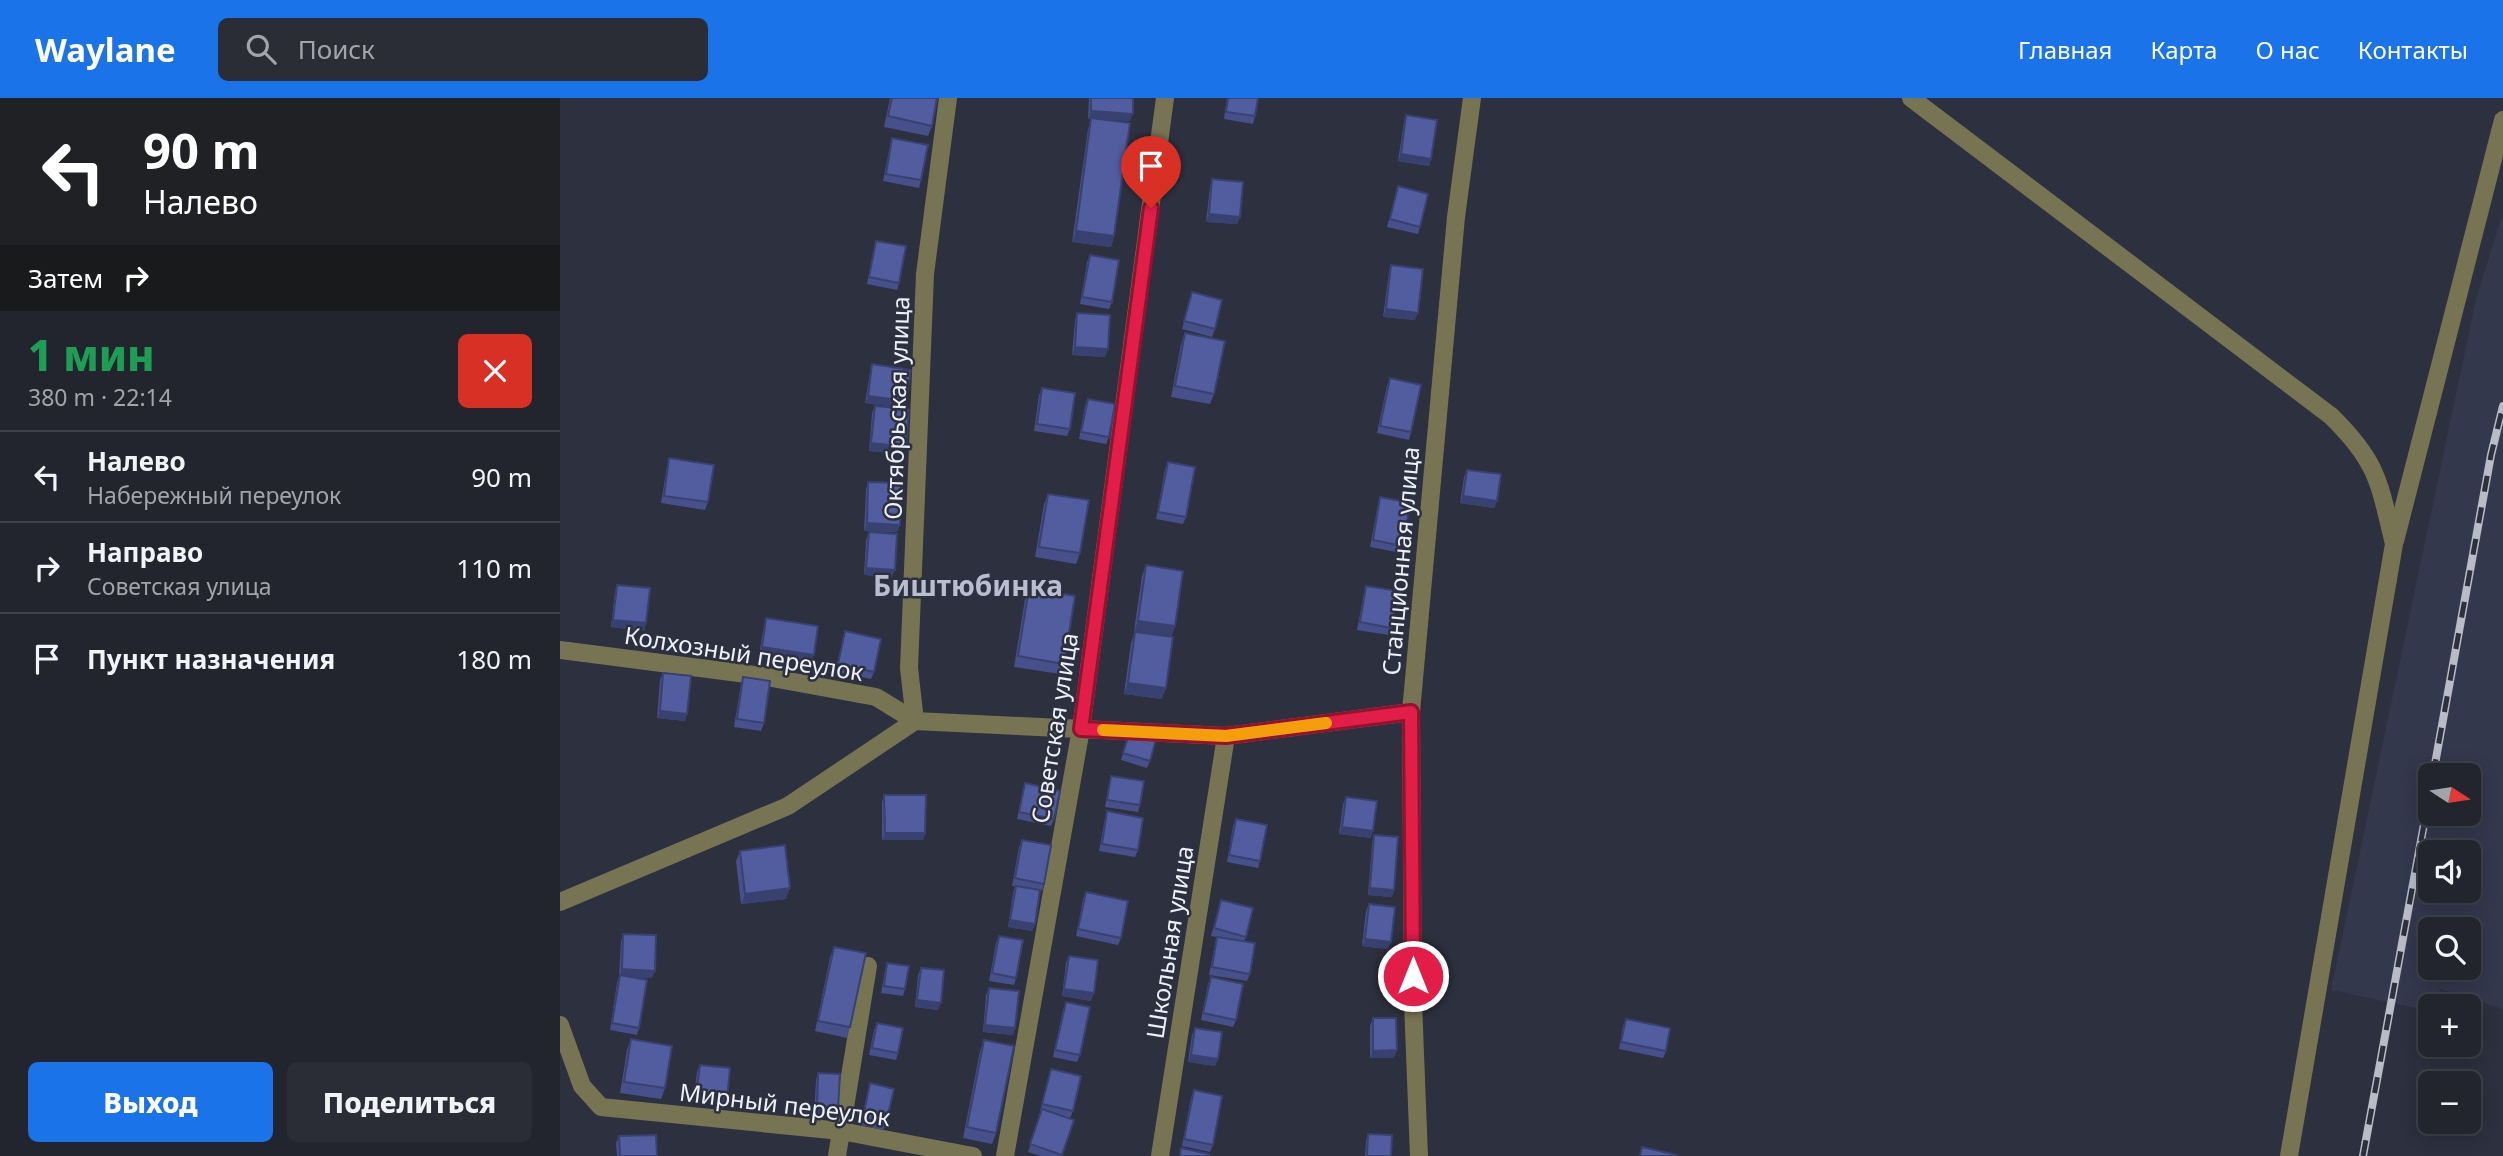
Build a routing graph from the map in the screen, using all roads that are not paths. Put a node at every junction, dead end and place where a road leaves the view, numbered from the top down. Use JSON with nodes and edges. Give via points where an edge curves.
{"nodes":[{"id":1,"x":948,"y":98,"type":"edge"},
{"id":2,"x":1166,"y":98,"type":"edge"},
{"id":3,"x":1472,"y":98,"type":"edge"},
{"id":4,"x":1911,"y":98,"type":"edge"},
{"id":5,"x":2503,"y":120,"type":"edge"},
{"id":6,"x":2394,"y":544,"type":"junction"},
{"id":7,"x":560,"y":650,"type":"edge"},
{"id":8,"x":1411,"y":712,"type":"junction"},
{"id":9,"x":915,"y":720,"type":"junction"},
{"id":10,"x":1081,"y":729,"type":"junction"},
{"id":11,"x":1226,"y":736,"type":"junction"},
{"id":12,"x":560,"y":902,"type":"edge"},
{"id":13,"x":868,"y":966,"type":"edge"},
{"id":14,"x":560,"y":1025,"type":"edge"},
{"id":15,"x":841,"y":1131,"type":"junction"},
{"id":16,"x":837,"y":1156,"type":"edge"},
{"id":17,"x":973,"y":1156,"type":"edge"},
{"id":18,"x":1005,"y":1156,"type":"edge"},
{"id":19,"x":1160,"y":1156,"type":"edge"},
{"id":20,"x":1419,"y":1156,"type":"edge"},
{"id":21,"x":2289,"y":1156,"type":"edge"}],
"edges":[{"from":1,"to":9,"type":"street","name":"Октябрьская улица","via":[[925,274],[909,668]]},
{"from":2,"to":10,"type":"street","name":"Советская улица"},
{"from":3,"to":8,"type":"street","name":"Станционная улица","via":[[1455,230]]},
{"from":4,"to":6,"type":"street","via":[[2331,416],[2372,463]]},
{"from":5,"to":6,"type":"street"},
{"from":6,"to":21,"type":"street"},
{"from":7,"to":9,"type":"street","name":"Колхозный переулок","via":[[762,676],[876,697]]},
{"from":8,"to":11,"type":"street"},
{"from":8,"to":20,"type":"street","name":"Станционная улица"},
{"from":9,"to":10,"type":"street"},
{"from":9,"to":12,"type":"street","via":[[788,806]]},
{"from":10,"to":11,"type":"street"},
{"from":10,"to":18,"type":"street","name":"Советская улица"},
{"from":11,"to":19,"type":"street","name":"Школьная улица"},
{"from":13,"to":15,"type":"street"},
{"from":14,"to":15,"type":"street","name":"Мирный переулок","via":[[582,1086],[593,1102],[610,1110]]},
{"from":15,"to":16,"type":"street"},
{"from":15,"to":17,"type":"street","name":"Мирный переулок"}]}
